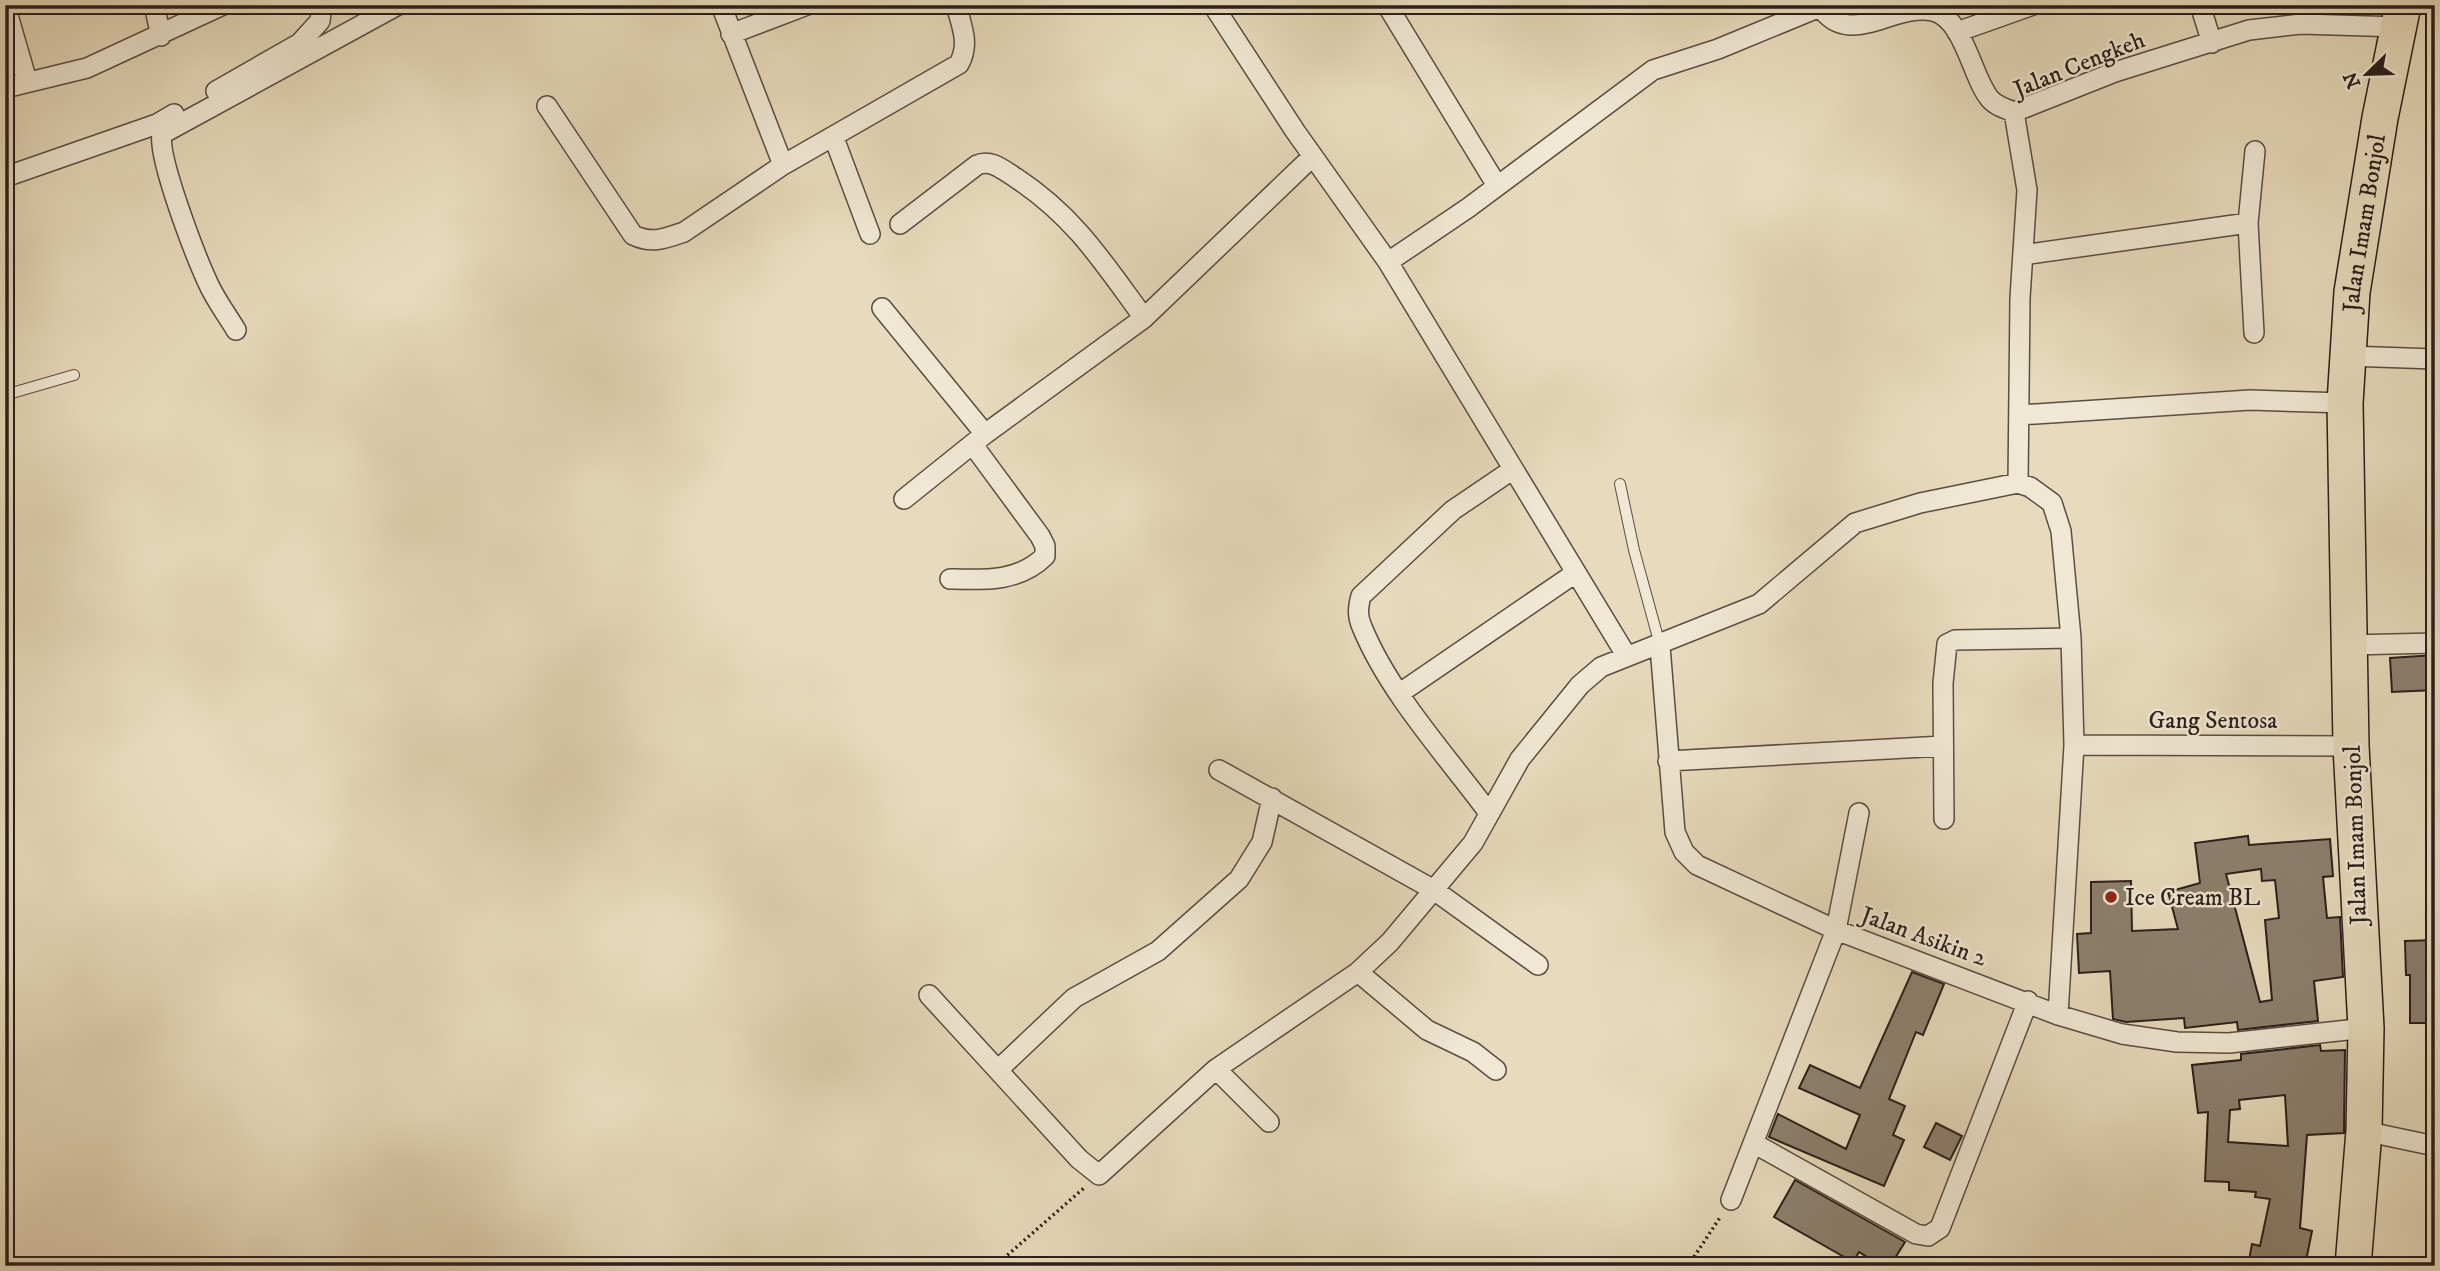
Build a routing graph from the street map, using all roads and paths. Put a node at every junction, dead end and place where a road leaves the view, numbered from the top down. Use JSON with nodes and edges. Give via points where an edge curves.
{"nodes":[{"id":1,"x":5,"y":5,"type":"edge"},
{"id":2,"x":155,"y":5,"type":"edge"},
{"id":3,"x":223,"y":5,"type":"edge"},
{"id":4,"x":322,"y":5,"type":"edge"},
{"id":5,"x":398,"y":5,"type":"edge"},
{"id":6,"x":721,"y":5,"type":"edge"},
{"id":7,"x":807,"y":5,"type":"edge"},
{"id":8,"x":956,"y":5,"type":"edge"},
{"id":9,"x":1213,"y":5,"type":"edge"},
{"id":10,"x":1387,"y":5,"type":"edge"},
{"id":11,"x":2033,"y":5,"type":"edge"},
{"id":12,"x":2200,"y":5,"type":"edge"},
{"id":13,"x":1819,"y":6,"type":"edge"},
{"id":14,"x":2402,"y":16,"type":"edge"},
{"id":15,"x":1957,"y":32,"type":"junction"},
{"id":16,"x":731,"y":34,"type":"junction"},
{"id":17,"x":161,"y":36,"type":"junction"},
{"id":18,"x":2212,"y":43,"type":"junction"},
{"id":19,"x":27,"y":81,"type":"junction"},
{"id":20,"x":5,"y":89,"type":"edge"},
{"id":21,"x":547,"y":106,"type":"dead end"},
{"id":22,"x":2014,"y":112,"type":"junction"},
{"id":23,"x":834,"y":138,"type":"junction"},
{"id":24,"x":2255,"y":151,"type":"dead end"},
{"id":25,"x":1313,"y":156,"type":"junction"},
{"id":26,"x":783,"y":165,"type":"junction"},
{"id":27,"x":5,"y":177,"type":"edge"},
{"id":28,"x":1496,"y":184,"type":"junction"},
{"id":29,"x":2248,"y":223,"type":"junction"},
{"id":30,"x":900,"y":224,"type":"dead end"},
{"id":31,"x":870,"y":234,"type":"dead end"},
{"id":32,"x":2023,"y":255,"type":"junction"},
{"id":33,"x":1388,"y":262,"type":"junction"},
{"id":34,"x":882,"y":308,"type":"dead end"},
{"id":35,"x":1144,"y":318,"type":"junction"},
{"id":36,"x":236,"y":330,"type":"dead end"},
{"id":37,"x":2254,"y":333,"type":"dead end"},
{"id":38,"x":2348,"y":356,"type":"junction"},
{"id":39,"x":2435,"y":359,"type":"edge"},
{"id":40,"x":74,"y":375,"type":"dead end"},
{"id":41,"x":5,"y":395,"type":"edge"},
{"id":42,"x":2345,"y":403,"type":"junction"},
{"id":43,"x":2019,"y":415,"type":"junction"},
{"id":44,"x":979,"y":439,"type":"junction"},
{"id":45,"x":1512,"y":470,"type":"junction"},
{"id":46,"x":2018,"y":483,"type":"junction"},
{"id":47,"x":1620,"y":484,"type":"dead end"},
{"id":48,"x":904,"y":499,"type":"dead end"},
{"id":49,"x":1574,"y":574,"type":"junction"},
{"id":50,"x":950,"y":579,"type":"dead end"},
{"id":51,"x":2071,"y":638,"type":"junction"},
{"id":52,"x":2435,"y":643,"type":"edge"},
{"id":53,"x":2349,"y":645,"type":"junction"},
{"id":54,"x":1660,"y":646,"type":"junction"},
{"id":55,"x":1626,"y":654,"type":"junction"},
{"id":56,"x":1399,"y":693,"type":"junction"},
{"id":57,"x":2074,"y":745,"type":"junction"},
{"id":58,"x":1943,"y":746,"type":"junction"},
{"id":59,"x":2351,"y":746,"type":"junction"},
{"id":60,"x":1668,"y":761,"type":"junction"},
{"id":61,"x":1219,"y":770,"type":"dead end"},
{"id":62,"x":1272,"y":798,"type":"junction"},
{"id":63,"x":1489,"y":813,"type":"junction"},
{"id":64,"x":1858,"y":813,"type":"dead end"},
{"id":65,"x":1944,"y":819,"type":"dead end"},
{"id":66,"x":1434,"y":890,"type":"junction"},
{"id":67,"x":1836,"y":930,"type":"junction"},
{"id":68,"x":1538,"y":965,"type":"dead end"},
{"id":69,"x":1358,"y":972,"type":"junction"},
{"id":70,"x":929,"y":995,"type":"dead end"},
{"id":71,"x":2028,"y":1001,"type":"junction"},
{"id":72,"x":2058,"y":1015,"type":"junction"},
{"id":73,"x":2366,"y":1028,"type":"junction"},
{"id":74,"x":999,"y":1069,"type":"junction"},
{"id":75,"x":1216,"y":1069,"type":"junction"},
{"id":76,"x":1496,"y":1070,"type":"dead end"},
{"id":77,"x":1269,"y":1122,"type":"dead end"},
{"id":78,"x":2364,"y":1131,"type":"junction"},
{"id":79,"x":1755,"y":1143,"type":"junction"},
{"id":80,"x":2435,"y":1146,"type":"edge"},
{"id":81,"x":1099,"y":1175,"type":"junction"},
{"id":82,"x":1731,"y":1200,"type":"joint"},
{"id":83,"x":995,"y":1266,"type":"edge"},
{"id":84,"x":1688,"y":1266,"type":"edge"},
{"id":85,"x":2353,"y":1266,"type":"edge"}],
"edges":[{"from":1,"to":19,"type":"street"},
{"from":2,"to":17,"type":"street"},
{"from":3,"to":17,"type":"street"},
{"from":4,"to":27,"type":"street","via":[[320,21],[300,44],[157,124]]},
{"from":5,"to":36,"type":"street","via":[[162,134],[160,150],[167,174],[208,285]]},
{"from":6,"to":16,"type":"street"},
{"from":7,"to":16,"type":"street"},
{"from":8,"to":23,"type":"street","via":[[966,38],[959,64]]},
{"from":9,"to":25,"type":"street"},
{"from":10,"to":28,"type":"street"},
{"from":11,"to":15,"type":"street"},
{"from":12,"to":18,"type":"street"},
{"from":13,"to":15,"type":"street","via":[[1839,25],[1851,26],[1932,10]]},
{"from":13,"to":28,"type":"street","via":[[1718,49],[1653,69]]},
{"from":14,"to":18,"type":"street","name":"Jalan Cengkeh","via":[[2249,30]]},
{"from":14,"to":38,"type":"highway","name":"Jalan Imam Bonjol","via":[[2365,206]]},
{"from":15,"to":22,"type":"street","via":[[1988,97]]},
{"from":16,"to":26,"type":"street"},
{"from":17,"to":19,"type":"street","via":[[87,68]]},
{"from":18,"to":22,"type":"street","name":"Jalan Cengkeh","via":[[2115,72]]},
{"from":19,"to":20,"type":"street"},
{"from":21,"to":26,"type":"street","via":[[633,235],[648,242],[684,232]]},
{"from":22,"to":32,"type":"street","name":"Jalan Cengkeh","via":[[2027,190]]},
{"from":23,"to":26,"type":"street"},
{"from":23,"to":31,"type":"street"},
{"from":24,"to":29,"type":"street"},
{"from":25,"to":33,"type":"street"},
{"from":25,"to":35,"type":"street"},
{"from":28,"to":33,"type":"street"},
{"from":29,"to":32,"type":"street"},
{"from":29,"to":37,"type":"street"},
{"from":30,"to":35,"type":"street","via":[[977,165],[993,164],[1045,197],[1079,229]]},
{"from":32,"to":43,"type":"street","name":"Jalan Cengkeh"},
{"from":33,"to":45,"type":"street"},
{"from":34,"to":44,"type":"street"},
{"from":35,"to":44,"type":"street"},
{"from":38,"to":39,"type":"street"},
{"from":38,"to":42,"type":"highway","name":"Jalan Imam Bonjol"},
{"from":40,"to":41,"type":"lane"},
{"from":42,"to":43,"type":"street","via":[[2250,400]]},
{"from":42,"to":53,"type":"highway","name":"Jalan Imam Bonjol"},
{"from":43,"to":46,"type":"street","name":"Jalan Cengkeh"},
{"from":44,"to":48,"type":"street"},
{"from":44,"to":50,"type":"street","via":[[1040,536],[1045,556],[1034,567],[994,581]]},
{"from":45,"to":49,"type":"street"},
{"from":45,"to":56,"type":"street","via":[[1453,510],[1361,596],[1362,626]]},
{"from":46,"to":51,"type":"street","via":[[2052,503],[2061,531]]},
{"from":46,"to":54,"type":"street","via":[[1920,503],[1855,523],[1759,604]]},
{"from":47,"to":54,"type":"lane"},
{"from":49,"to":55,"type":"street"},
{"from":49,"to":56,"type":"street"},
{"from":51,"to":57,"type":"street"},
{"from":51,"to":58,"type":"street","via":[[1955,640],[1947,644]]},
{"from":52,"to":53,"type":"street"},
{"from":53,"to":59,"type":"highway","name":"Jalan Imam Bonjol"},
{"from":54,"to":55,"type":"street"},
{"from":54,"to":60,"type":"street","name":"Jalan Asikin 2"},
{"from":55,"to":63,"type":"street","via":[[1580,685],[1520,759]]},
{"from":56,"to":63,"type":"street"},
{"from":57,"to":59,"type":"street","name":"Gang Sentosa"},
{"from":57,"to":72,"type":"street"},
{"from":58,"to":60,"type":"street"},
{"from":58,"to":65,"type":"street"},
{"from":59,"to":73,"type":"highway","name":"Jalan Imam Bonjol"},
{"from":60,"to":67,"type":"street","name":"Jalan Asikin 2","via":[[1675,832],[1684,852],[1697,865]]},
{"from":61,"to":62,"type":"street"},
{"from":62,"to":66,"type":"street"},
{"from":62,"to":74,"type":"street","via":[[1262,842],[1239,880],[1158,951],[1074,998]]},
{"from":63,"to":66,"type":"street","via":[[1474,843]]},
{"from":64,"to":67,"type":"street"},
{"from":66,"to":68,"type":"street"},
{"from":66,"to":69,"type":"street"},
{"from":67,"to":71,"type":"street","name":"Jalan Asikin 2"},
{"from":67,"to":79,"type":"street"},
{"from":69,"to":75,"type":"street"},
{"from":69,"to":76,"type":"street","via":[[1427,1030],[1473,1052]]},
{"from":70,"to":74,"type":"street"},
{"from":71,"to":72,"type":"street","name":"Jalan Asikin 2"},
{"from":71,"to":79,"type":"street","via":[[1940,1227],[1927,1236]]},
{"from":72,"to":73,"type":"street","name":"Jalan Asikin 2","via":[[2122,1034],[2177,1042],[2230,1043]]},
{"from":73,"to":78,"type":"highway","name":"Jalan Imam Bonjol"},
{"from":74,"to":81,"type":"street","via":[[1079,1159]]},
{"from":75,"to":77,"type":"street"},
{"from":75,"to":81,"type":"street"},
{"from":78,"to":80,"type":"street"},
{"from":78,"to":85,"type":"highway","name":"Jalan Imam Bonjol"},
{"from":79,"to":82,"type":"street"},
{"from":81,"to":83,"type":"path"},
{"from":82,"to":84,"type":"path"}]}
